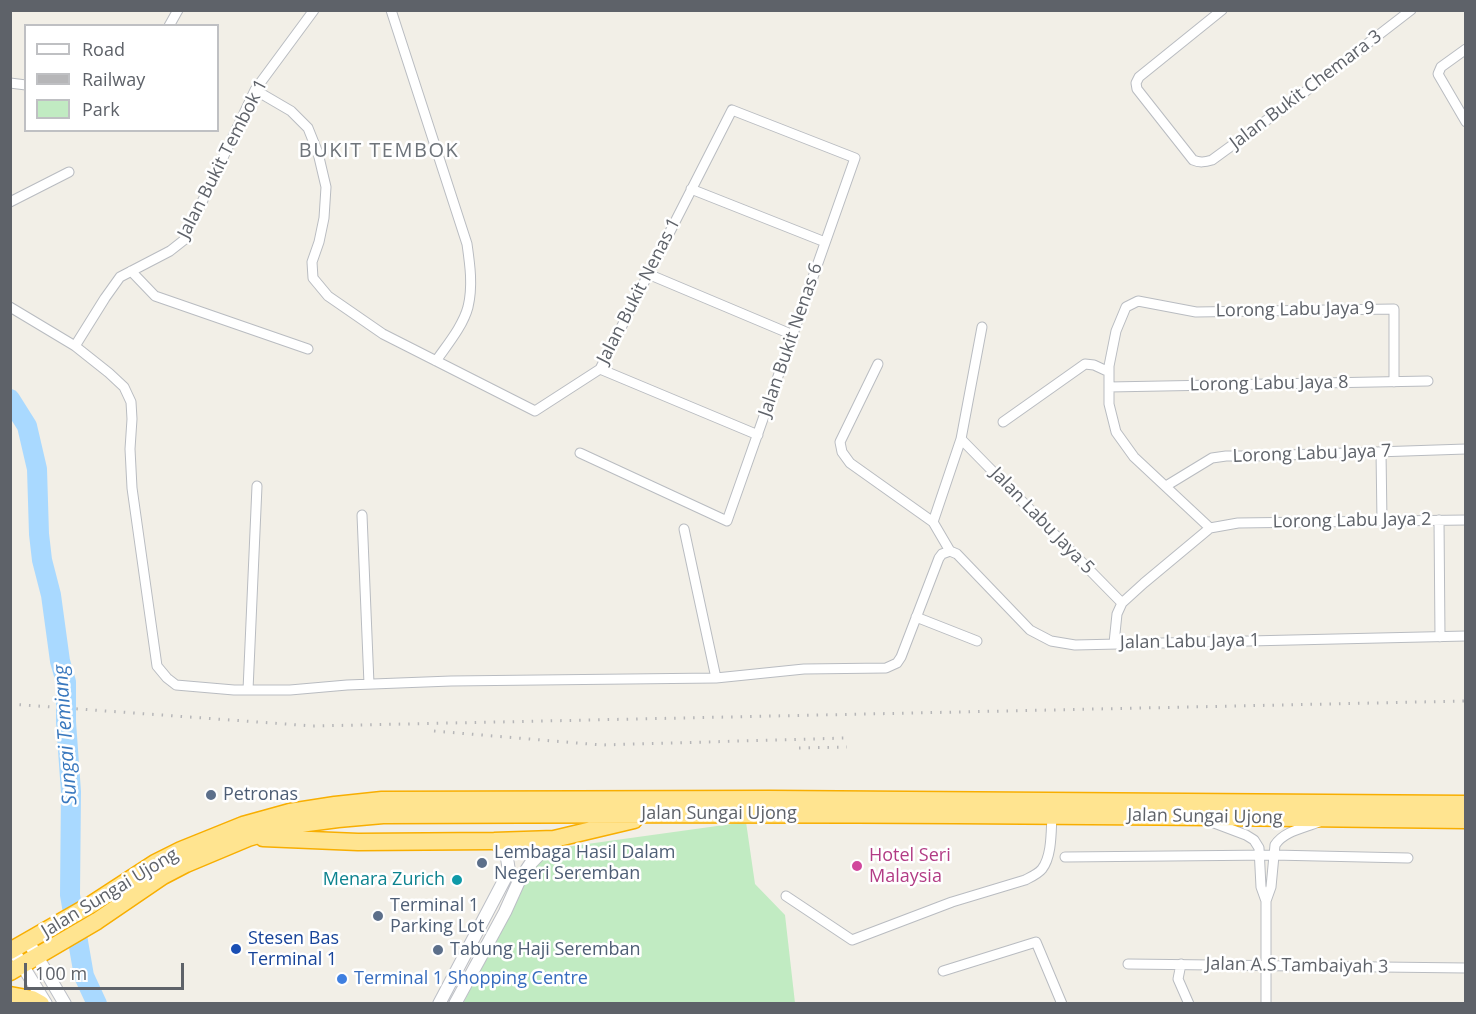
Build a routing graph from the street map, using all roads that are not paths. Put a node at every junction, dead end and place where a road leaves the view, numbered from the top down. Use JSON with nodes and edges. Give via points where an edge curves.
{"nodes":[{"id":1,"x":178,"y":10,"type":"edge"},
{"id":2,"x":314,"y":10,"type":"edge"},
{"id":3,"x":391,"y":10,"type":"edge"},
{"id":4,"x":1222,"y":10,"type":"edge"},
{"id":5,"x":1411,"y":10,"type":"edge"},
{"id":6,"x":170,"y":24,"type":"edge"},
{"id":7,"x":1466,"y":50,"type":"edge"},
{"id":8,"x":255,"y":90,"type":"junction"},
{"id":9,"x":732,"y":110,"type":"joint"},
{"id":10,"x":1466,"y":122,"type":"edge"},
{"id":11,"x":69,"y":172,"type":"dead end"},
{"id":12,"x":692,"y":189,"type":"junction"},
{"id":13,"x":10,"y":202,"type":"edge"},
{"id":14,"x":825,"y":242,"type":"junction"},
{"id":15,"x":131,"y":271,"type":"junction"},
{"id":16,"x":648,"y":274,"type":"junction"},
{"id":17,"x":10,"y":307,"type":"edge"},
{"id":18,"x":982,"y":327,"type":"dead end"},
{"id":19,"x":793,"y":334,"type":"junction"},
{"id":20,"x":75,"y":345,"type":"junction"},
{"id":21,"x":309,"y":349,"type":"dead end"},
{"id":22,"x":436,"y":361,"type":"junction"},
{"id":23,"x":878,"y":364,"type":"dead end"},
{"id":24,"x":600,"y":369,"type":"junction"},
{"id":25,"x":1109,"y":372,"type":"junction"},
{"id":26,"x":1428,"y":381,"type":"dead end"},
{"id":27,"x":1394,"y":382,"type":"junction"},
{"id":28,"x":1109,"y":387,"type":"junction"},
{"id":29,"x":1003,"y":422,"type":"dead end"},
{"id":30,"x":758,"y":435,"type":"junction"},
{"id":31,"x":962,"y":439,"type":"junction"},
{"id":32,"x":1466,"y":449,"type":"edge"},
{"id":33,"x":1381,"y":452,"type":"junction"},
{"id":34,"x":580,"y":453,"type":"dead end"},
{"id":35,"x":257,"y":486,"type":"dead end"},
{"id":36,"x":1166,"y":486,"type":"junction"},
{"id":37,"x":362,"y":515,"type":"dead end"},
{"id":38,"x":1438,"y":520,"type":"junction"},
{"id":39,"x":1466,"y":520,"type":"edge"},
{"id":40,"x":1382,"y":521,"type":"junction"},
{"id":41,"x":933,"y":522,"type":"junction"},
{"id":42,"x":1210,"y":528,"type":"junction"},
{"id":43,"x":684,"y":529,"type":"dead end"},
{"id":44,"x":950,"y":551,"type":"junction"},
{"id":45,"x":1122,"y":603,"type":"junction"},
{"id":46,"x":916,"y":616,"type":"junction"},
{"id":47,"x":1466,"y":636,"type":"edge"},
{"id":48,"x":1440,"y":637,"type":"junction"},
{"id":49,"x":977,"y":641,"type":"dead end"},
{"id":50,"x":1114,"y":643,"type":"junction"},
{"id":51,"x":716,"y":678,"type":"junction"},
{"id":52,"x":369,"y":684,"type":"junction"},
{"id":53,"x":248,"y":690,"type":"junction"},
{"id":54,"x":1466,"y":804,"type":"edge"},
{"id":55,"x":658,"y":814,"type":"junction"},
{"id":56,"x":1052,"y":815,"type":"junction"},
{"id":57,"x":1198,"y":817,"type":"junction"},
{"id":58,"x":1329,"y":818,"type":"junction"},
{"id":59,"x":1466,"y":820,"type":"edge"},
{"id":60,"x":248,"y":838,"type":"junction"},
{"id":61,"x":554,"y":838,"type":"junction"},
{"id":62,"x":494,"y":841,"type":"junction"},
{"id":63,"x":1273,"y":855,"type":"junction"},
{"id":64,"x":1260,"y":856,"type":"junction"},
{"id":65,"x":1065,"y":857,"type":"dead end"},
{"id":66,"x":1408,"y":858,"type":"dead end"},
{"id":67,"x":786,"y":896,"type":"dead end"},
{"id":68,"x":1266,"y":901,"type":"junction"},
{"id":69,"x":490,"y":907,"type":"junction"},
{"id":70,"x":95,"y":912,"type":"junction"},
{"id":71,"x":505,"y":912,"type":"junction"},
{"id":72,"x":15,"y":947,"type":"edge"},
{"id":73,"x":23,"y":964,"type":"edge"},
{"id":74,"x":1128,"y":964,"type":"dead end"},
{"id":75,"x":1181,"y":964,"type":"junction"},
{"id":76,"x":1266,"y":965,"type":"junction"},
{"id":77,"x":1466,"y":968,"type":"edge"},
{"id":78,"x":943,"y":971,"type":"dead end"},
{"id":79,"x":10,"y":994,"type":"edge"},
{"id":80,"x":41,"y":1004,"type":"edge"},
{"id":81,"x":46,"y":1004,"type":"edge"},
{"id":82,"x":65,"y":1004,"type":"edge"},
{"id":83,"x":439,"y":1004,"type":"edge"},
{"id":84,"x":455,"y":1004,"type":"edge"},
{"id":85,"x":1062,"y":1004,"type":"edge"},
{"id":86,"x":1189,"y":1004,"type":"edge"},
{"id":87,"x":1266,"y":1004,"type":"edge"}],
"edges":[{"from":1,"to":6,"type":"street"},
{"from":2,"to":8,"type":"street","name":"Jalan Bukit Tembok 1"},
{"from":3,"to":22,"type":"street","via":[[467,244],[471,277],[468,308]]},
{"from":4,"to":5,"type":"street","name":"Jalan Bukit Chemara 3","via":[[1136,83],[1165,125],[1198,162],[1212,160]]},
{"from":7,"to":10,"type":"street","via":[[1440,67],[1438,74]]},
{"from":8,"to":15,"type":"street","name":"Jalan Bukit Tembok 1","via":[[184,240]]},
{"from":8,"to":22,"type":"street","via":[[291,111],[308,128],[318,153],[326,188],[324,218],[312,262],[313,278],[328,296],[383,334]]},
{"from":9,"to":12,"type":"street","name":"Jalan Bukit Nenas 1"},
{"from":9,"to":14,"type":"street","name":"Jalan Bukit Nenas 6","via":[[855,158]]},
{"from":11,"to":13,"type":"street"},
{"from":12,"to":14,"type":"street"},
{"from":12,"to":16,"type":"street","name":"Jalan Bukit Nenas 1"},
{"from":14,"to":19,"type":"street","name":"Jalan Bukit Nenas 6"},
{"from":15,"to":20,"type":"street","name":"Jalan Bukit Tembok 1","via":[[120,277]]},
{"from":15,"to":21,"type":"street","via":[[155,296]]},
{"from":16,"to":19,"type":"street"},
{"from":16,"to":24,"type":"street","name":"Jalan Bukit Nenas 1"},
{"from":17,"to":20,"type":"street"},
{"from":18,"to":31,"type":"street"},
{"from":19,"to":30,"type":"street","name":"Jalan Bukit Nenas 6"},
{"from":20,"to":53,"type":"street","via":[[124,387],[131,402],[132,488],[157,666],[176,685]]},
{"from":22,"to":24,"type":"street","name":"Jalan Bukit Nenas 1","via":[[535,411]]},
{"from":23,"to":41,"type":"street","via":[[840,442],[842,452],[850,464]]},
{"from":24,"to":30,"type":"street"},
{"from":25,"to":27,"type":"street","name":"Lorong Labu Jaya 9","via":[[1116,331],[1126,307],[1138,301],[1196,312],[1394,309]]},
{"from":25,"to":28,"type":"street"},
{"from":25,"to":29,"type":"street","via":[[1085,364]]},
{"from":26,"to":27,"type":"street","name":"Lorong Labu Jaya 8"},
{"from":27,"to":28,"type":"street","name":"Lorong Labu Jaya 8"},
{"from":28,"to":36,"type":"street","via":[[1116,432],[1134,457]]},
{"from":30,"to":34,"type":"street","name":"Jalan Bukit Nenas 6","via":[[727,521]]},
{"from":31,"to":41,"type":"street"},
{"from":31,"to":45,"type":"street","name":"Jalan Labu Jaya 5"},
{"from":32,"to":33,"type":"street","name":"Lorong Labu Jaya 7"},
{"from":33,"to":36,"type":"street","name":"Lorong Labu Jaya 7","via":[[1212,458]]},
{"from":33,"to":40,"type":"street"},
{"from":35,"to":53,"type":"street"},
{"from":36,"to":42,"type":"street"},
{"from":37,"to":52,"type":"street"},
{"from":38,"to":39,"type":"street","name":"Lorong Labu Jaya 2"},
{"from":38,"to":40,"type":"street","name":"Lorong Labu Jaya 2"},
{"from":38,"to":48,"type":"street"},
{"from":40,"to":42,"type":"street","name":"Lorong Labu Jaya 2","via":[[1238,523]]},
{"from":41,"to":44,"type":"street","name":"Jalan Labu Jaya 1"},
{"from":42,"to":45,"type":"street"},
{"from":43,"to":51,"type":"street"},
{"from":44,"to":46,"type":"street","via":[[939,558]]},
{"from":44,"to":50,"type":"street","name":"Jalan Labu Jaya 1","via":[[1030,630],[1051,641],[1075,645]]},
{"from":45,"to":50,"type":"street"},
{"from":46,"to":49,"type":"street"},
{"from":46,"to":51,"type":"street","via":[[901,657],[886,668],[804,669]]},
{"from":47,"to":48,"type":"street","name":"Jalan Labu Jaya 1"},
{"from":48,"to":50,"type":"street","name":"Jalan Labu Jaya 1"},
{"from":51,"to":52,"type":"street"},
{"from":52,"to":53,"type":"street"},
{"from":54,"to":70,"type":"highway","name":"Jalan Sungai Ujong","via":[[382,800],[291,812],[243,825],[155,863]]},
{"from":55,"to":56,"type":"highway","name":"Jalan Sungai Ujong"},
{"from":55,"to":60,"type":"highway","name":"Jalan Sungai Ujong","via":[[382,815],[292,825]]},
{"from":55,"to":61,"type":"highway"},
{"from":56,"to":57,"type":"highway","name":"Jalan Sungai Ujong"},
{"from":56,"to":67,"type":"street","via":[[1049,852],[1042,870],[1026,880],[952,902],[852,940]]},
{"from":57,"to":58,"type":"highway","name":"Jalan Sungai Ujong"},
{"from":57,"to":64,"type":"street","via":[[1254,840]]},
{"from":58,"to":59,"type":"highway","name":"Jalan Sungai Ujong"},
{"from":58,"to":63,"type":"street","via":[[1278,840]]},
{"from":60,"to":62,"type":"highway"},
{"from":60,"to":70,"type":"highway","name":"Jalan Sungai Ujong","via":[[186,864]]},
{"from":61,"to":62,"type":"highway"},
{"from":61,"to":71,"type":"main road","via":[[519,881]]},
{"from":62,"to":69,"type":"main road","via":[[507,858],[509,871]]},
{"from":63,"to":64,"type":"street"},
{"from":63,"to":66,"type":"street"},
{"from":63,"to":68,"type":"street","via":[[1272,887]]},
{"from":64,"to":65,"type":"street"},
{"from":64,"to":68,"type":"street","via":[[1261,887]]},
{"from":68,"to":76,"type":"street"},
{"from":69,"to":71,"type":"main road","via":[[502,902]]},
{"from":69,"to":83,"type":"main road"},
{"from":70,"to":72,"type":"highway","name":"Jalan Sungai Ujong","via":[[63,921]]},
{"from":70,"to":73,"type":"highway","name":"Jalan Sungai Ujong","via":[[68,938]]},
{"from":71,"to":84,"type":"main road"},
{"from":72,"to":73,"type":"main road"},
{"from":73,"to":81,"type":"main road"},
{"from":73,"to":82,"type":"main road"},
{"from":74,"to":75,"type":"street","name":"Jalan A.S Tambaiyah 3"},
{"from":75,"to":76,"type":"street","name":"Jalan A.S Tambaiyah 3"},
{"from":75,"to":86,"type":"street","via":[[1178,979]]},
{"from":76,"to":77,"type":"street","name":"Jalan A.S Tambaiyah 3"},
{"from":76,"to":87,"type":"street"},
{"from":78,"to":85,"type":"street","via":[[1036,942]]},
{"from":79,"to":80,"type":"highway"}]}
